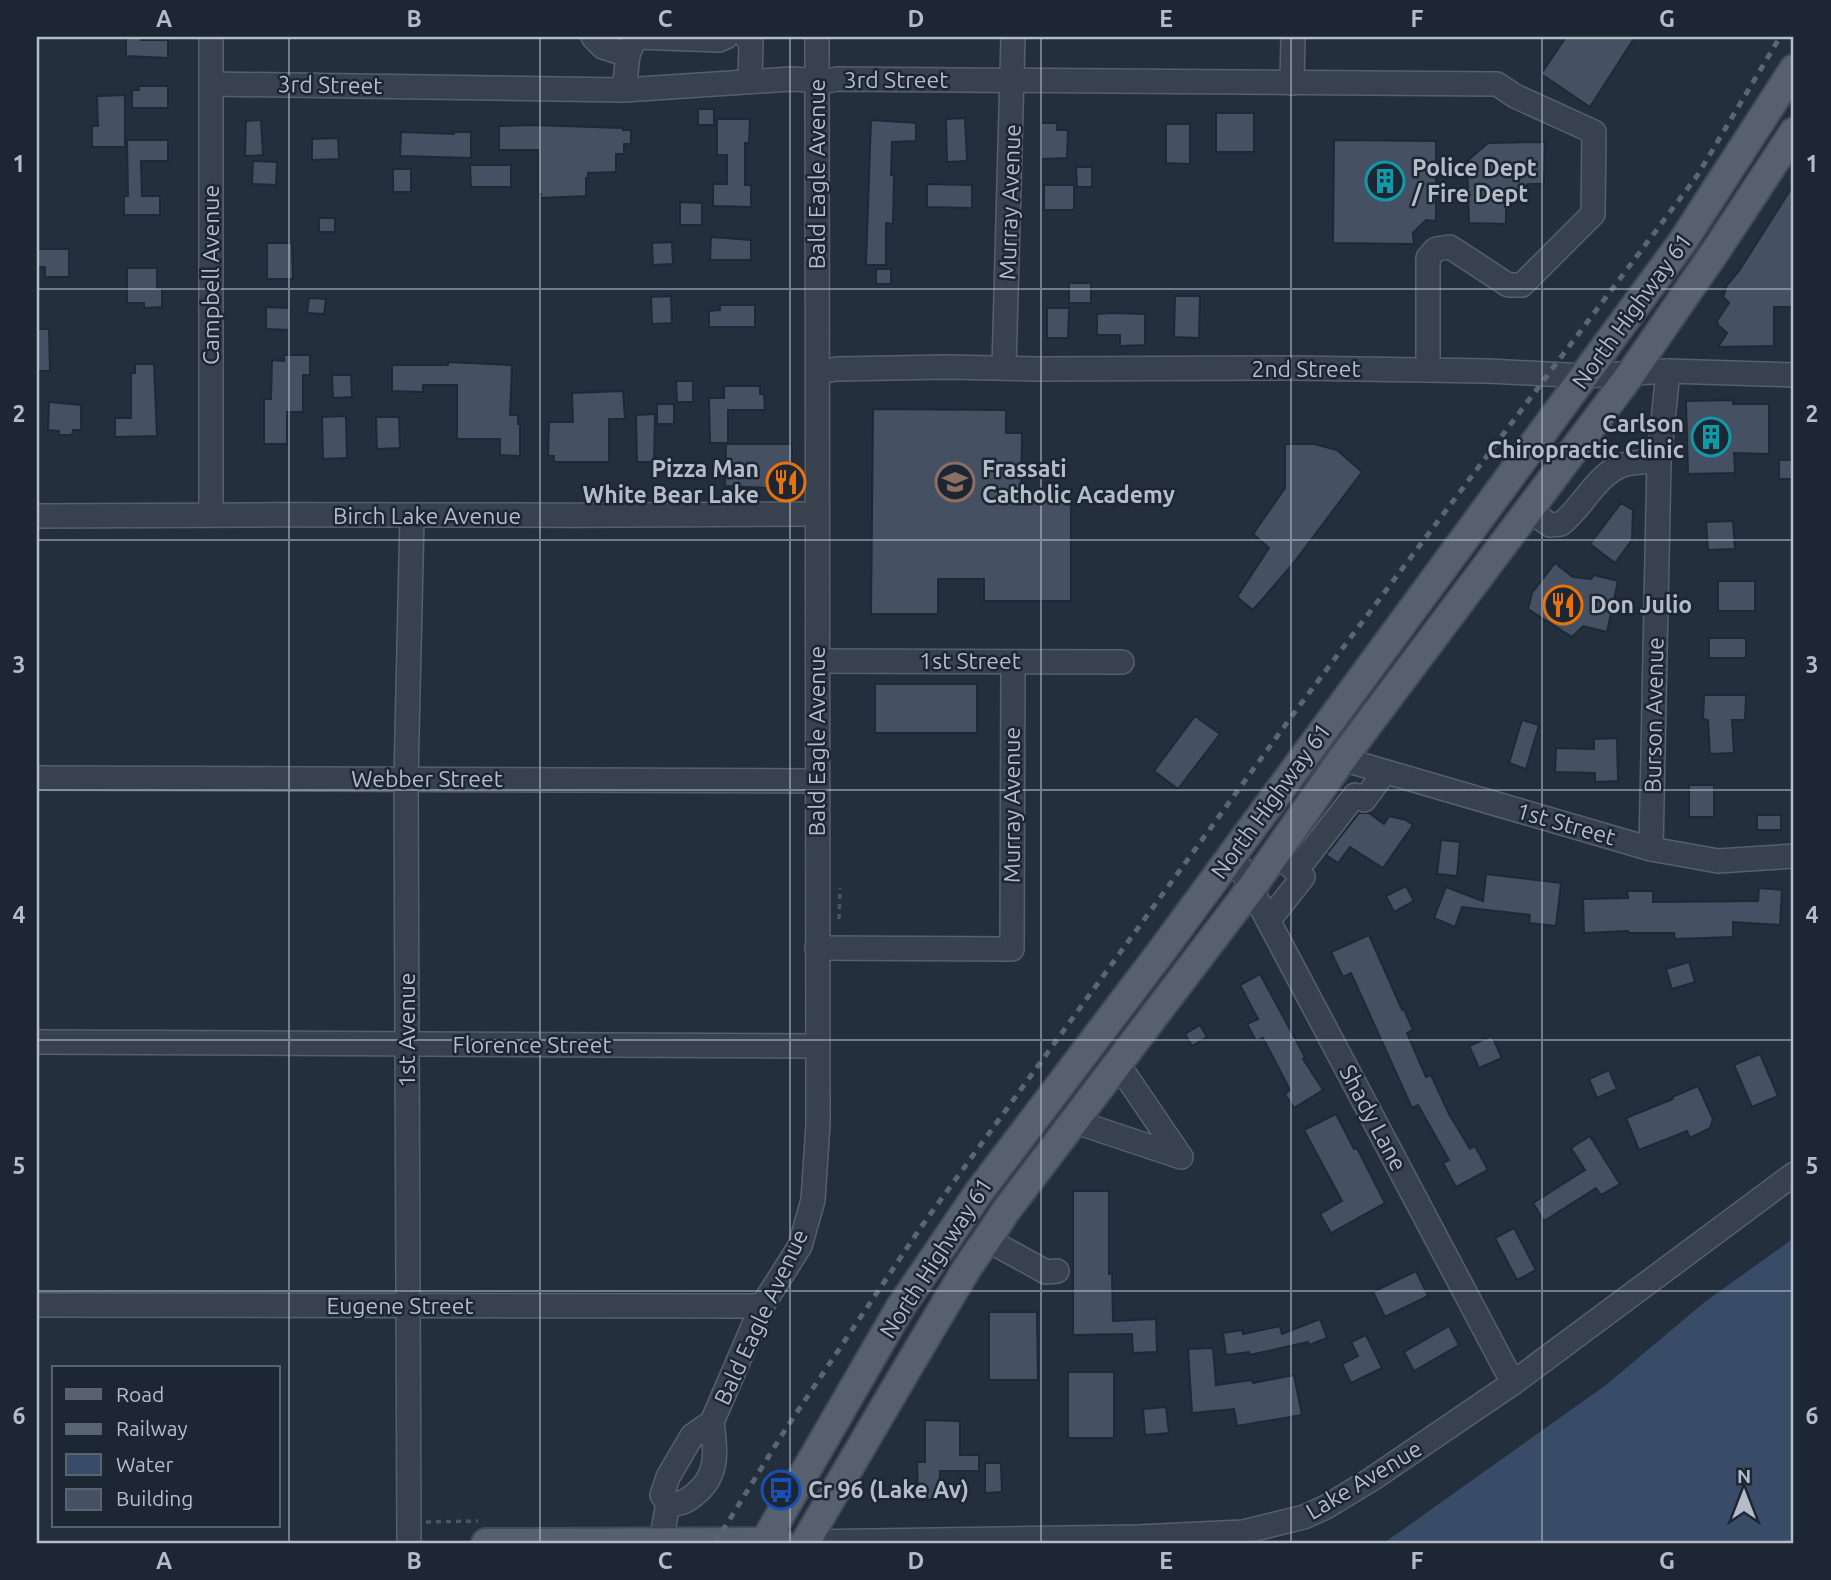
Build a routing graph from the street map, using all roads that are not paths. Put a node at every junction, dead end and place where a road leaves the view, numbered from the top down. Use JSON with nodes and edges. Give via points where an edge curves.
{"nodes":[{"id":1,"x":211,"y":37,"type":"edge"},
{"id":2,"x":593,"y":37,"type":"edge"},
{"id":3,"x":726,"y":37,"type":"edge"},
{"id":4,"x":746,"y":37,"type":"edge"},
{"id":5,"x":817,"y":37,"type":"edge"},
{"id":6,"x":1013,"y":37,"type":"edge"},
{"id":7,"x":1293,"y":37,"type":"edge"},
{"id":8,"x":633,"y":43,"type":"edge"},
{"id":9,"x":1794,"y":69,"type":"edge"},
{"id":10,"x":1014,"y":80,"type":"junction"},
{"id":11,"x":750,"y":81,"type":"junction"},
{"id":12,"x":816,"y":81,"type":"junction"},
{"id":13,"x":212,"y":83,"type":"junction"},
{"id":14,"x":1292,"y":83,"type":"junction"},
{"id":15,"x":624,"y":90,"type":"junction"},
{"id":16,"x":1794,"y":132,"type":"edge"},
{"id":17,"x":1786,"y":158,"type":"edge"},
{"id":18,"x":1004,"y":368,"type":"junction"},
{"id":19,"x":1428,"y":370,"type":"junction"},
{"id":20,"x":1668,"y":371,"type":"junction"},
{"id":21,"x":818,"y":372,"type":"junction"},
{"id":22,"x":1630,"y":375,"type":"junction"},
{"id":23,"x":1794,"y":375,"type":"edge"},
{"id":24,"x":1585,"y":376,"type":"junction"},
{"id":25,"x":1659,"y":461,"type":"junction"},
{"id":26,"x":1530,"y":511,"type":"junction"},
{"id":27,"x":211,"y":514,"type":"junction"},
{"id":28,"x":817,"y":514,"type":"junction"},
{"id":29,"x":37,"y":516,"type":"edge"},
{"id":30,"x":412,"y":517,"type":"junction"},
{"id":31,"x":818,"y":661,"type":"junction"},
{"id":32,"x":1013,"y":662,"type":"junction"},
{"id":33,"x":1122,"y":662,"type":"dead end"},
{"id":34,"x":1342,"y":759,"type":"junction"},
{"id":35,"x":1385,"y":772,"type":"junction"},
{"id":36,"x":37,"y":779,"type":"edge"},
{"id":37,"x":406,"y":779,"type":"junction"},
{"id":38,"x":817,"y":781,"type":"junction"},
{"id":39,"x":1651,"y":849,"type":"junction"},
{"id":40,"x":1233,"y":854,"type":"junction"},
{"id":41,"x":1794,"y":856,"type":"edge"},
{"id":42,"x":1286,"y":863,"type":"junction"},
{"id":43,"x":1252,"y":887,"type":"junction"},
{"id":44,"x":1269,"y":920,"type":"junction"},
{"id":45,"x":817,"y":948,"type":"junction"},
{"id":46,"x":37,"y":1042,"type":"edge"},
{"id":47,"x":407,"y":1044,"type":"junction"},
{"id":48,"x":817,"y":1046,"type":"junction"},
{"id":49,"x":1115,"y":1068,"type":"junction"},
{"id":50,"x":1077,"y":1118,"type":"junction"},
{"id":51,"x":1794,"y":1174,"type":"edge"},
{"id":52,"x":988,"y":1241,"type":"junction"},
{"id":53,"x":1057,"y":1271,"type":"dead end"},
{"id":54,"x":37,"y":1305,"type":"edge"},
{"id":55,"x":407,"y":1306,"type":"junction"},
{"id":56,"x":762,"y":1306,"type":"junction"},
{"id":57,"x":1513,"y":1383,"type":"junction"},
{"id":58,"x":712,"y":1422,"type":"junction"},
{"id":59,"x":668,"y":1504,"type":"junction"},
{"id":60,"x":661,"y":1541,"type":"junction"},
{"id":61,"x":409,"y":1543,"type":"edge"},
{"id":62,"x":486,"y":1543,"type":"edge"},
{"id":63,"x":764,"y":1543,"type":"edge"},
{"id":64,"x":805,"y":1543,"type":"edge"}],
"edges":[{"from":1,"to":13,"type":"street","name":"Campbell Avenue"},
{"from":2,"to":8,"type":"street","via":[[603,47]]},
{"from":3,"to":8,"type":"street"},
{"from":4,"to":11,"type":"street","via":[[751,42]]},
{"from":5,"to":12,"type":"street","name":"Bald Eagle Avenue"},
{"from":6,"to":10,"type":"street","name":"Murray Avenue"},
{"from":7,"to":14,"type":"street"},
{"from":8,"to":15,"type":"street"},
{"from":9,"to":24,"type":"main road","name":"North Highway 61","via":[[1683,241]]},
{"from":10,"to":12,"type":"street","name":"3rd Street"},
{"from":10,"to":14,"type":"street","name":"3rd Street"},
{"from":10,"to":18,"type":"street","name":"Murray Avenue"},
{"from":11,"to":12,"type":"street","name":"3rd Street"},
{"from":11,"to":15,"type":"street","name":"3rd Street"},
{"from":12,"to":21,"type":"street","name":"Bald Eagle Avenue"},
{"from":13,"to":15,"type":"street","name":"3rd Street"},
{"from":13,"to":27,"type":"street","name":"Campbell Avenue"},
{"from":14,"to":19,"type":"street","name":"3rd Street","via":[[1497,84],[1594,132],[1593,214],[1522,285],[1508,285],[1450,247],[1436,249],[1428,258]]},
{"from":16,"to":17,"type":"main road","name":"North Highway 61"},
{"from":17,"to":22,"type":"main road","name":"North Highway 61"},
{"from":18,"to":19,"type":"street","name":"2nd Street"},
{"from":18,"to":21,"type":"street","name":"2nd Street"},
{"from":19,"to":24,"type":"street","name":"2nd Street"},
{"from":20,"to":22,"type":"street","name":"2nd Street"},
{"from":20,"to":23,"type":"street","name":"2nd Street"},
{"from":20,"to":25,"type":"street","name":"Burson Avenue"},
{"from":21,"to":28,"type":"street","name":"Bald Eagle Avenue"},
{"from":22,"to":24,"type":"street","name":"2nd Street"},
{"from":22,"to":26,"type":"main road","name":"North Highway 61"},
{"from":24,"to":40,"type":"main road","name":"North Highway 61"},
{"from":25,"to":26,"type":"street","via":[[1620,466],[1562,524],[1550,525]]},
{"from":25,"to":39,"type":"street","name":"Burson Avenue"},
{"from":26,"to":34,"type":"main road","name":"North Highway 61"},
{"from":27,"to":29,"type":"street","name":"Birch Lake Avenue"},
{"from":27,"to":30,"type":"street","name":"Birch Lake Avenue"},
{"from":28,"to":30,"type":"street","name":"Birch Lake Avenue"},
{"from":28,"to":31,"type":"street","name":"Bald Eagle Avenue"},
{"from":30,"to":37,"type":"street","name":"1st Avenue"},
{"from":31,"to":32,"type":"street","name":"1st Street"},
{"from":31,"to":38,"type":"street","name":"Bald Eagle Avenue"},
{"from":32,"to":33,"type":"street","name":"1st Street"},
{"from":32,"to":45,"type":"street","name":"Murray Avenue","via":[[1012,949]]},
{"from":34,"to":35,"type":"street","name":"1st Street"},
{"from":34,"to":42,"type":"main road","name":"North Highway 61"},
{"from":35,"to":39,"type":"street","name":"1st Street"},
{"from":35,"to":42,"type":"street","via":[[1364,800],[1355,795]]},
{"from":36,"to":37,"type":"street","name":"Webber Street"},
{"from":37,"to":38,"type":"street","name":"Webber Street"},
{"from":37,"to":47,"type":"street","name":"1st Avenue"},
{"from":38,"to":45,"type":"street","name":"Bald Eagle Avenue"},
{"from":39,"to":41,"type":"street","name":"1st Street","via":[[1718,861]]},
{"from":40,"to":43,"type":"street","name":"Shady Lane"},
{"from":40,"to":63,"type":"main road","name":"North Highway 61","via":[[937,1251]]},
{"from":42,"to":43,"type":"main road","name":"North Highway 61"},
{"from":42,"to":44,"type":"street","via":[[1303,877]]},
{"from":43,"to":44,"type":"street","name":"Shady Lane"},
{"from":43,"to":49,"type":"main road","name":"North Highway 61"},
{"from":44,"to":57,"type":"street","name":"Shady Lane"},
{"from":45,"to":48,"type":"street","name":"Bald Eagle Avenue"},
{"from":46,"to":47,"type":"street","name":"Florence Street"},
{"from":47,"to":48,"type":"street","name":"Florence Street"},
{"from":47,"to":55,"type":"street","name":"1st Avenue"},
{"from":48,"to":56,"type":"street","name":"Bald Eagle Avenue","via":[[813,1200],[800,1246]]},
{"from":49,"to":50,"type":"main road","name":"North Highway 61"},
{"from":49,"to":50,"type":"street","via":[[1126,1076],[1181,1157],[1088,1126]]},
{"from":50,"to":52,"type":"main road","name":"North Highway 61","via":[[1004,1212]]},
{"from":51,"to":57,"type":"street","name":"Lake Avenue"},
{"from":52,"to":53,"type":"street","via":[[1046,1272]]},
{"from":52,"to":64,"type":"main road","name":"North Highway 61","via":[[968,1266]]},
{"from":54,"to":55,"type":"street","name":"Eugene Street"},
{"from":55,"to":56,"type":"street","name":"Eugene Street"},
{"from":55,"to":61,"type":"street","name":"1st Avenue"},
{"from":56,"to":58,"type":"street","name":"Bald Eagle Avenue"},
{"from":57,"to":64,"type":"street","name":"Lake Avenue","via":[[1363,1485],[1326,1507],[1275,1526],[1138,1537]]},
{"from":58,"to":59,"type":"street","name":"Bald Eagle Avenue","via":[[692,1436],[668,1478],[662,1495]]},
{"from":58,"to":59,"type":"street","name":"Bald Eagle Avenue","via":[[716,1452],[704,1488],[683,1504]]},
{"from":59,"to":60,"type":"street"},
{"from":60,"to":62,"type":"main road"},
{"from":60,"to":63,"type":"main road"},
{"from":63,"to":64,"type":"main road"}]}
